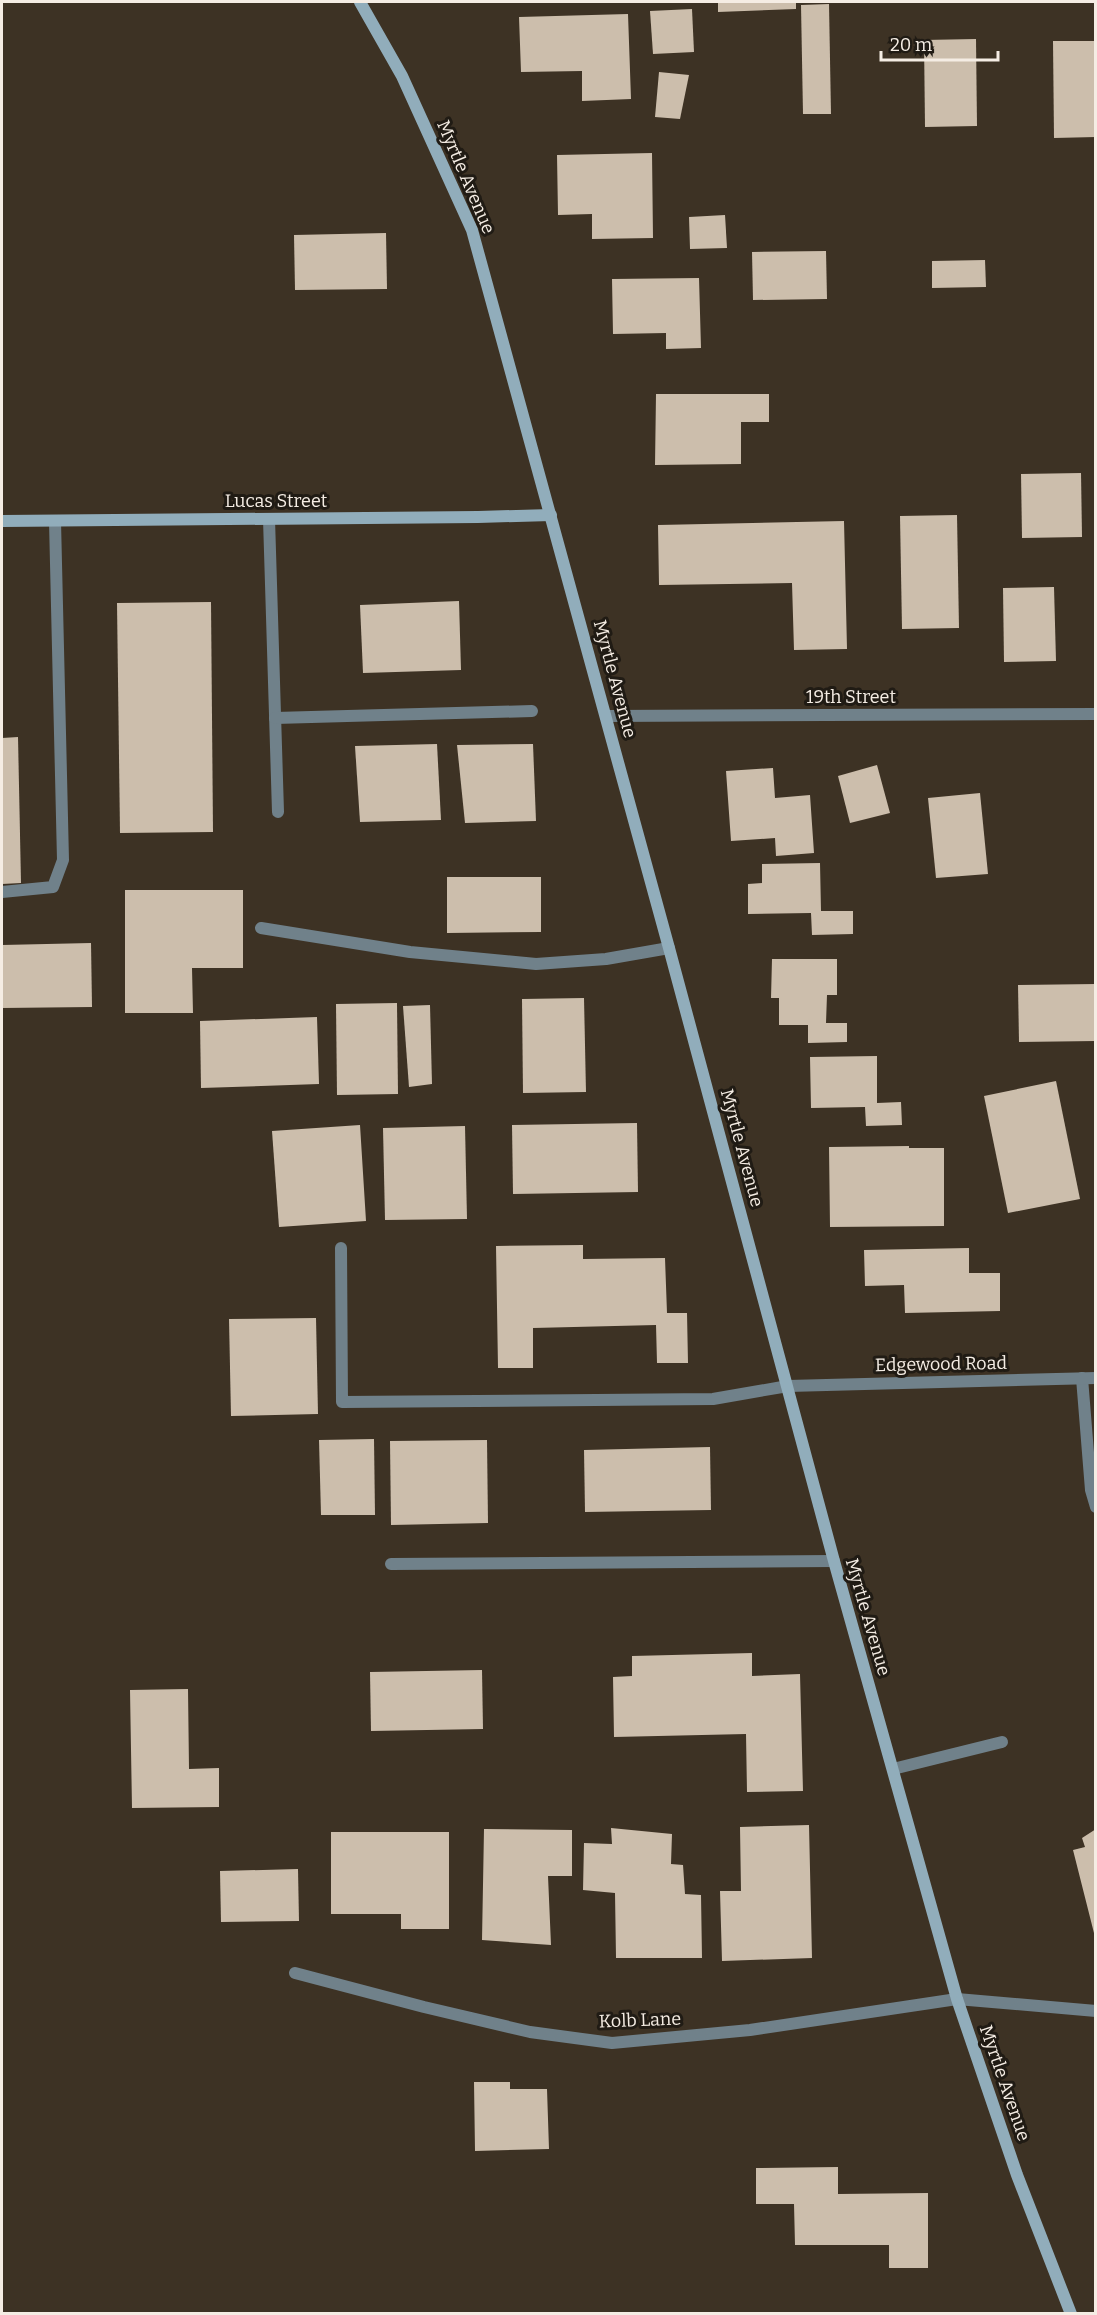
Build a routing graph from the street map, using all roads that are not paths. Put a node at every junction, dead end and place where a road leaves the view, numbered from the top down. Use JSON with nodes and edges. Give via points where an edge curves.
{"nodes":[{"id":1,"x":360,"y":2,"type":"edge"},
{"id":2,"x":551,"y":515,"type":"junction"},
{"id":3,"x":269,"y":519,"type":"junction"},
{"id":4,"x":2,"y":521,"type":"edge"},
{"id":5,"x":55,"y":521,"type":"junction"},
{"id":6,"x":532,"y":711,"type":"dead end"},
{"id":7,"x":1095,"y":714,"type":"edge"},
{"id":8,"x":606,"y":716,"type":"junction"},
{"id":9,"x":275,"y":718,"type":"junction"},
{"id":10,"x":278,"y":812,"type":"dead end"},
{"id":11,"x":2,"y":891,"type":"edge"},
{"id":12,"x":261,"y":928,"type":"dead end"},
{"id":13,"x":669,"y":948,"type":"junction"},
{"id":14,"x":341,"y":1248,"type":"dead end"},
{"id":15,"x":1082,"y":1378,"type":"junction"},
{"id":16,"x":1095,"y":1378,"type":"edge"},
{"id":17,"x":788,"y":1386,"type":"junction"},
{"id":18,"x":1095,"y":1507,"type":"edge"},
{"id":19,"x":834,"y":1561,"type":"junction"},
{"id":20,"x":391,"y":1564,"type":"dead end"},
{"id":21,"x":1002,"y":1742,"type":"dead end"},
{"id":22,"x":893,"y":1769,"type":"junction"},
{"id":23,"x":295,"y":1972,"type":"dead end"},
{"id":24,"x":957,"y":2000,"type":"junction"},
{"id":25,"x":1095,"y":2011,"type":"edge"},
{"id":26,"x":1071,"y":2313,"type":"edge"}],
"edges":[{"from":1,"to":2,"type":"main road","name":"Myrtle Avenue","via":[[402,76],[472,230]]},
{"from":2,"to":3,"type":"main road","name":"Lucas Street"},
{"from":2,"to":8,"type":"main road","name":"Myrtle Avenue"},
{"from":3,"to":5,"type":"main road","name":"Lucas Street"},
{"from":3,"to":9,"type":"street"},
{"from":4,"to":5,"type":"main road","name":"Lucas Street"},
{"from":5,"to":11,"type":"street","via":[[63,860],[53,887]]},
{"from":6,"to":9,"type":"street"},
{"from":7,"to":8,"type":"street","name":"19th Street"},
{"from":8,"to":13,"type":"main road","name":"Myrtle Avenue"},
{"from":9,"to":10,"type":"street"},
{"from":12,"to":13,"type":"street","via":[[410,952],[536,964],[606,959]]},
{"from":13,"to":17,"type":"main road","name":"Myrtle Avenue"},
{"from":14,"to":17,"type":"street","name":"Edgewood Road","via":[[342,1402],[713,1399]]},
{"from":15,"to":16,"type":"street","name":"Edgewood Road"},
{"from":15,"to":17,"type":"street","name":"Edgewood Road"},
{"from":15,"to":18,"type":"street"},
{"from":17,"to":19,"type":"main road","name":"Myrtle Avenue"},
{"from":19,"to":20,"type":"street"},
{"from":19,"to":22,"type":"main road","name":"Myrtle Avenue"},
{"from":21,"to":22,"type":"street"},
{"from":22,"to":24,"type":"main road","name":"Myrtle Avenue"},
{"from":23,"to":24,"type":"street","name":"Kolb Lane","via":[[530,2032],[612,2043],[750,2031]]},
{"from":24,"to":25,"type":"street","name":"Kolb Lane"},
{"from":24,"to":26,"type":"main road","name":"Myrtle Avenue","via":[[1017,2175]]}]}
